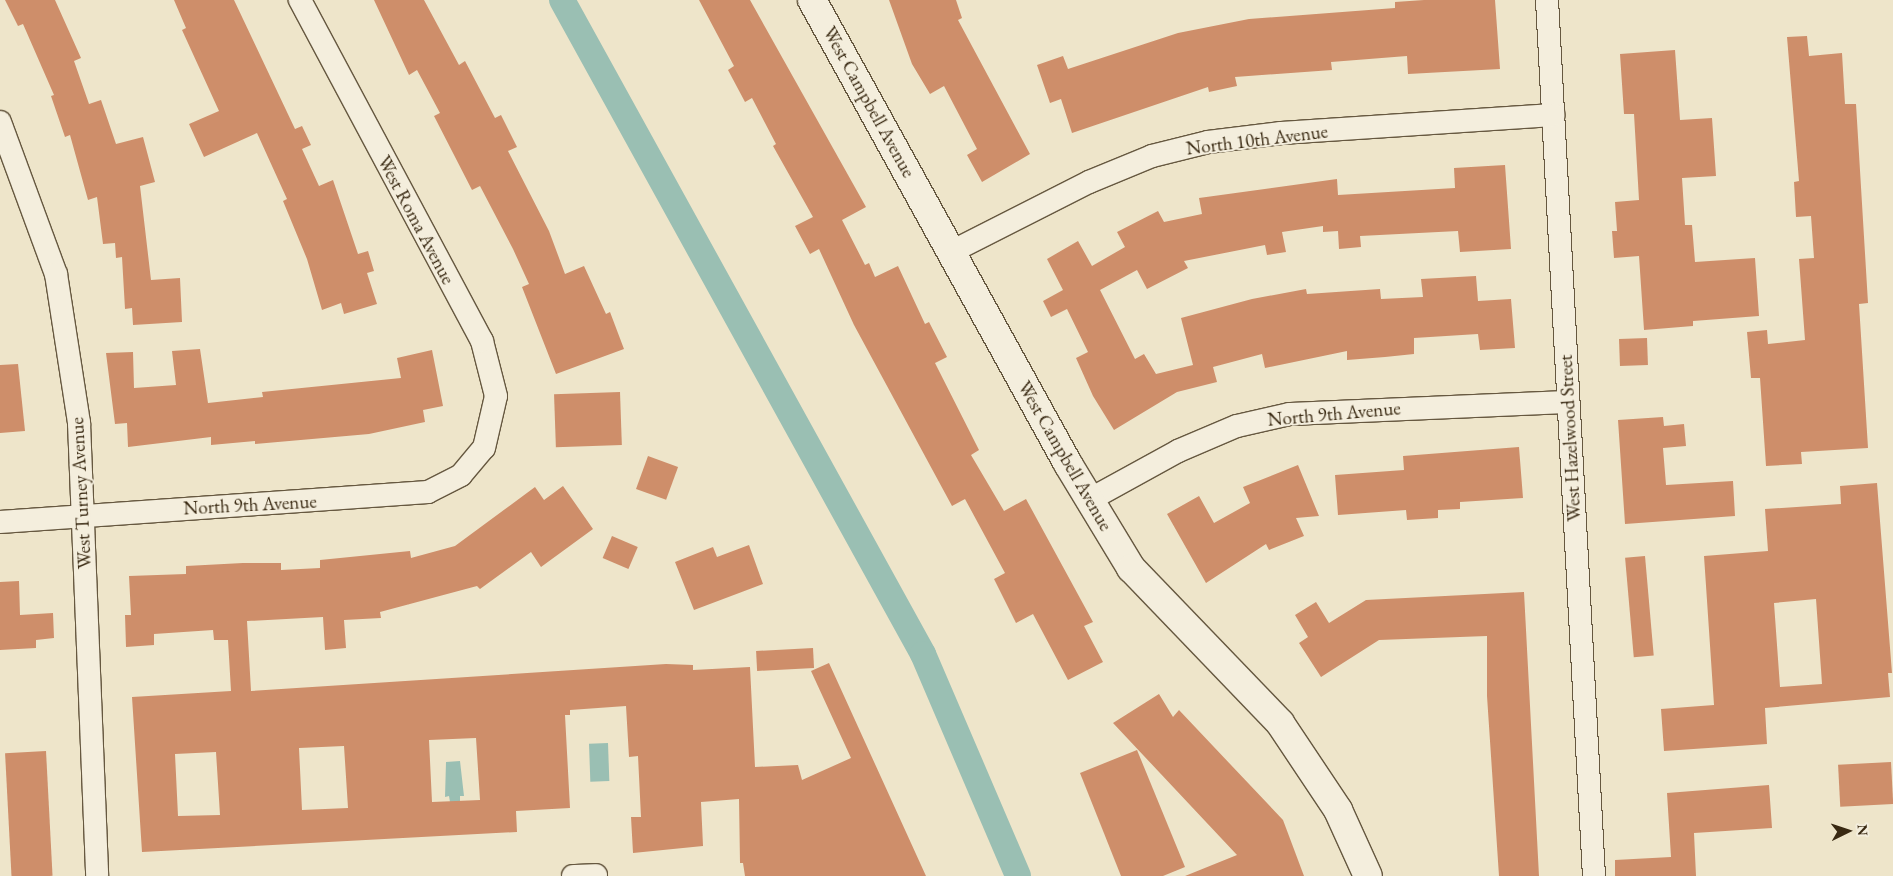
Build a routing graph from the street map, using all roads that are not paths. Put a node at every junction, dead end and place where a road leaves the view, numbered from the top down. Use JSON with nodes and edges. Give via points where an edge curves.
{"nodes":[{"id":1,"x":300,"y":0,"type":"edge"},
{"id":2,"x":812,"y":0,"type":"edge"},
{"id":3,"x":1548,"y":0,"type":"edge"},
{"id":4,"x":1553,"y":115,"type":"junction"},
{"id":5,"x":0,"y":122,"type":"edge"},
{"id":6,"x":953,"y":251,"type":"junction"},
{"id":7,"x":1567,"y":402,"type":"junction"},
{"id":8,"x":484,"y":448,"type":"joint"},
{"id":9,"x":1089,"y":500,"type":"junction"},
{"id":10,"x":84,"y":514,"type":"junction"},
{"id":11,"x":0,"y":522,"type":"edge"},
{"id":12,"x":596,"y":875,"type":"edge"},
{"id":13,"x":96,"y":876,"type":"edge"},
{"id":14,"x":573,"y":876,"type":"edge"},
{"id":15,"x":1368,"y":876,"type":"edge"},
{"id":16,"x":1594,"y":876,"type":"edge"}],
"edges":[{"from":1,"to":8,"type":"street","name":"West Roma Avenue","via":[[482,341],[496,396]]},
{"from":2,"to":6,"type":"street","name":"West Campbell Avenue"},
{"from":3,"to":4,"type":"street","name":"West Hazelwood Street"},
{"from":4,"to":6,"type":"street","name":"North 10th Avenue","via":[[1281,133],[1208,142],[1152,156],[1088,182]]},
{"from":4,"to":7,"type":"street","name":"West Hazelwood Street"},
{"from":5,"to":10,"type":"street","name":"West Turney Avenue","via":[[56,274],[79,423]]},
{"from":6,"to":9,"type":"street","name":"West Campbell Avenue"},
{"from":7,"to":9,"type":"street","name":"North 9th Avenue","via":[[1290,414],[1237,426],[1178,451]]},
{"from":7,"to":16,"type":"street","name":"West Hazelwood Street"},
{"from":8,"to":10,"type":"street","name":"North 9th Avenue","via":[[461,475],[428,492]]},
{"from":9,"to":15,"type":"street","name":"West Campbell Avenue","via":[[1131,568],[1280,723],[1338,810]]},
{"from":10,"to":11,"type":"street","name":"North 9th Avenue"},
{"from":10,"to":13,"type":"street","name":"West Turney Avenue","via":[[87,687]]},
{"from":12,"to":14,"type":"street"}]}
